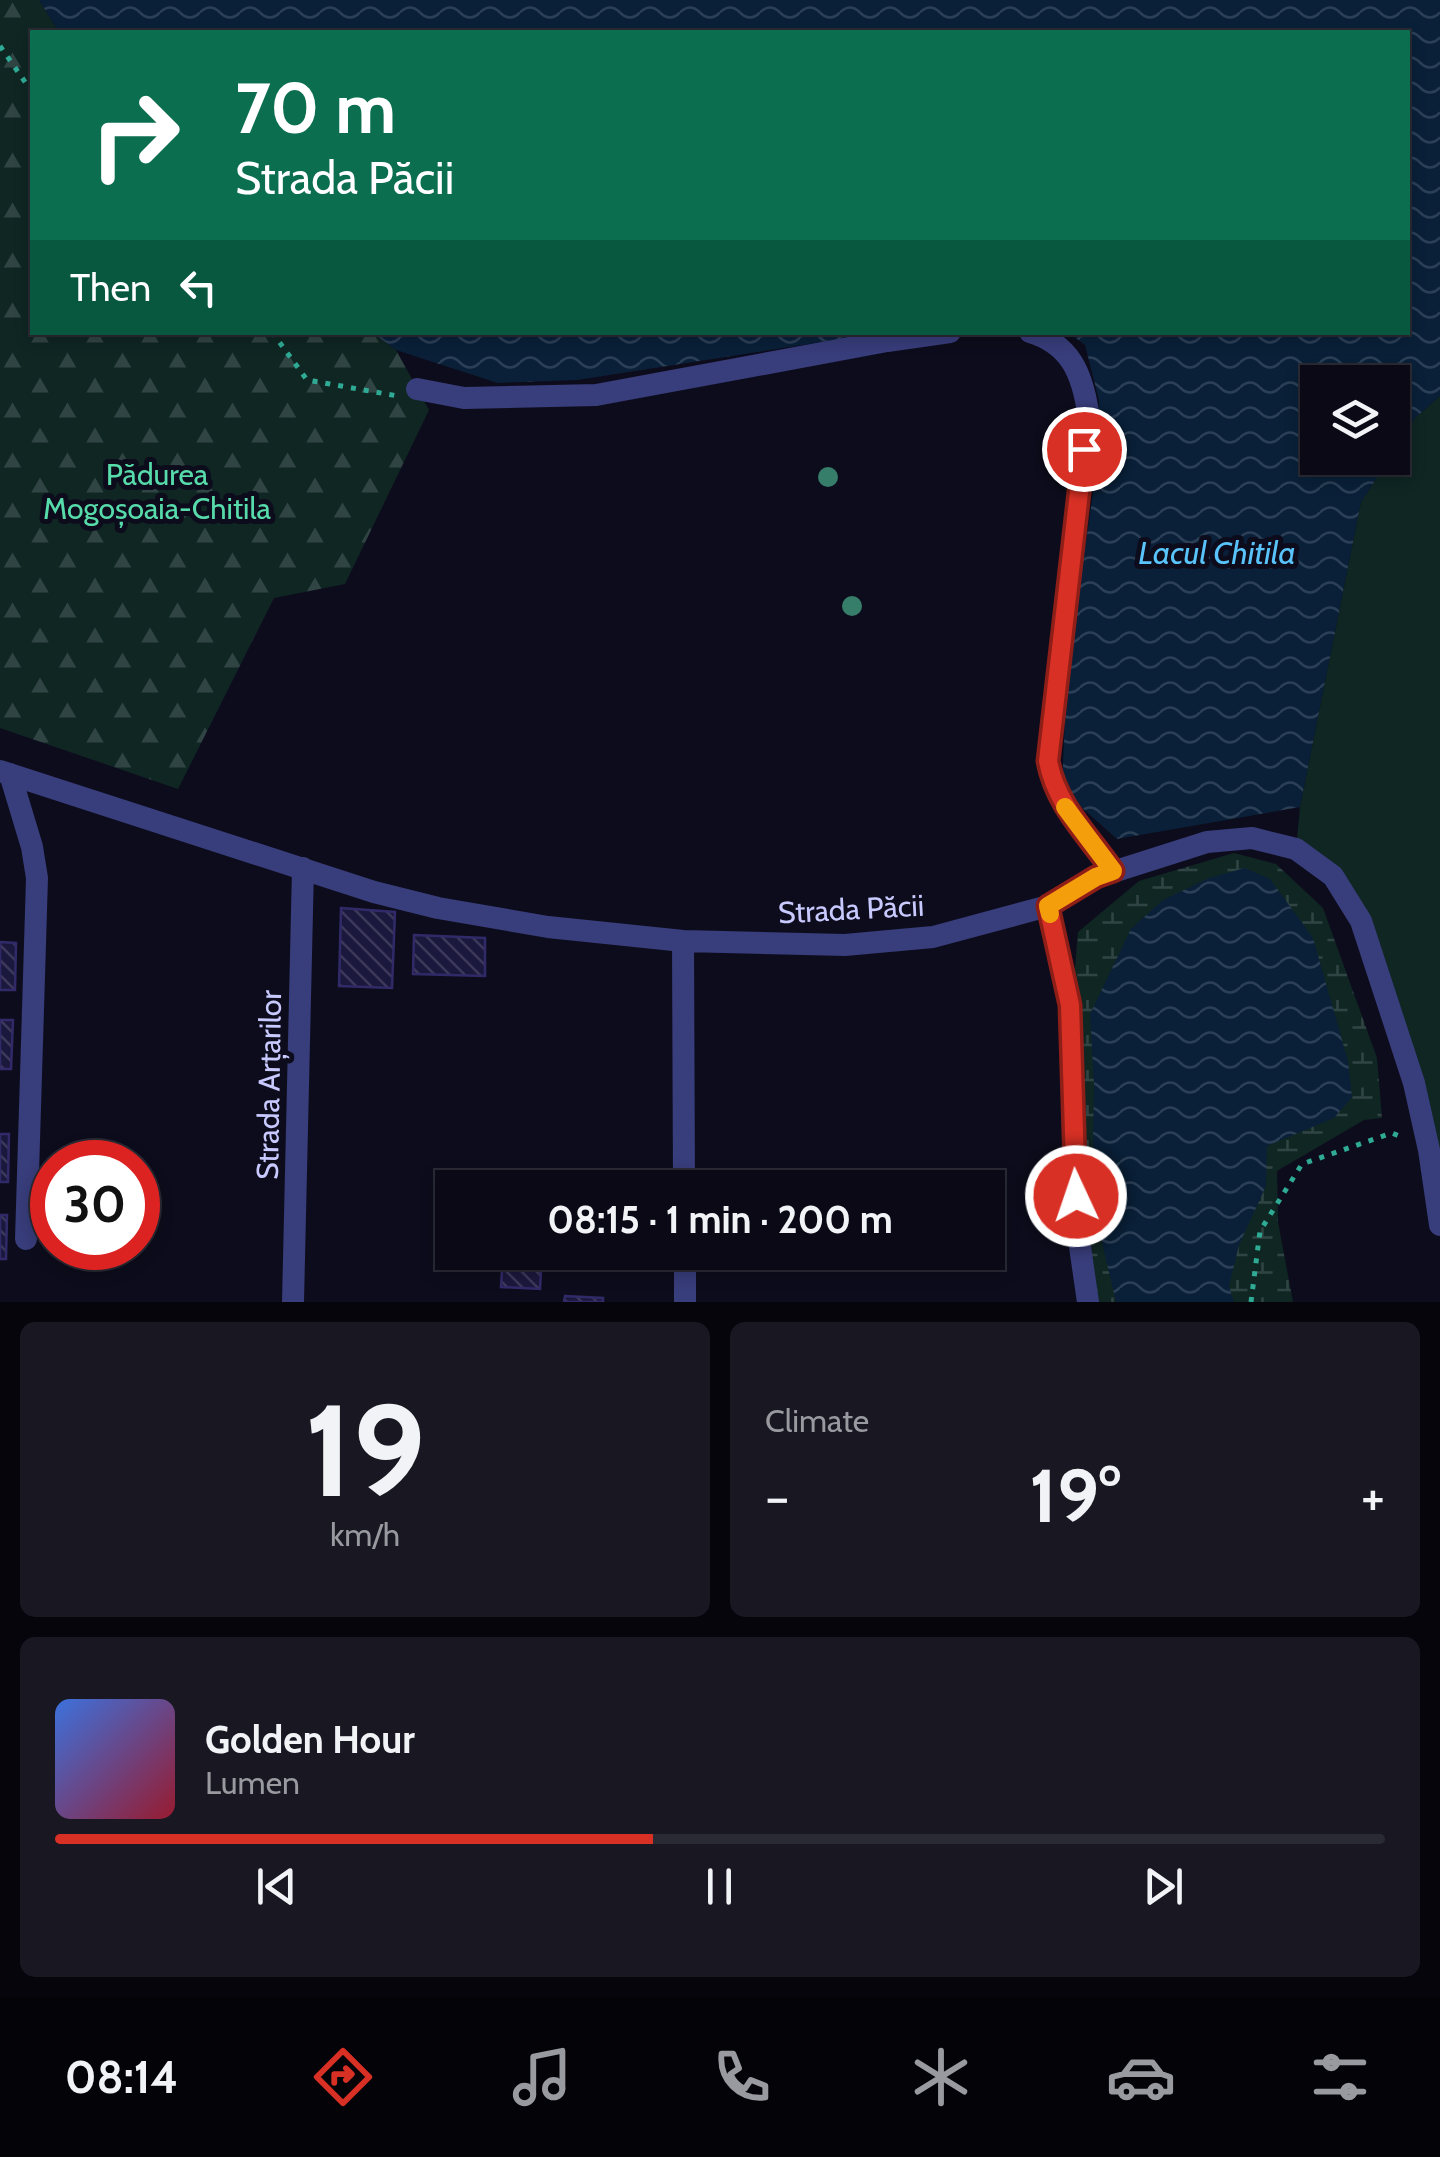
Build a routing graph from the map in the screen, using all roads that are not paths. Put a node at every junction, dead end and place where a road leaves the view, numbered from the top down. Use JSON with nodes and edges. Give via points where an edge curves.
{"nodes":[{"id":1,"x":929,"y":335,"type":"edge"},
{"id":2,"x":1036,"y":335,"type":"edge"},
{"id":3,"x":417,"y":388,"type":"road end"},
{"id":4,"x":5,"y":772,"type":"edge"},
{"id":5,"x":304,"y":868,"type":"junction"},
{"id":6,"x":1113,"y":871,"type":"junction"},
{"id":7,"x":1048,"y":906,"type":"junction"},
{"id":8,"x":683,"y":941,"type":"junction"},
{"id":9,"x":684,"y":1170,"type":"edge"},
{"id":10,"x":1440,"y":1224,"type":"edge"},
{"id":11,"x":26,"y":1238,"type":"dead end"},
{"id":12,"x":685,"y":1270,"type":"edge"},
{"id":13,"x":293,"y":1302,"type":"edge"},
{"id":14,"x":685,"y":1302,"type":"edge"},
{"id":15,"x":1088,"y":1302,"type":"edge"}],
"edges":[{"from":1,"to":3,"type":"street","via":[[596,396],[464,398]]},
{"from":2,"to":6,"type":"street","via":[[1061,347],[1077,366],[1088,412],[1048,761],[1064,806]]},
{"from":4,"to":5,"type":"street","name":"Strada Păcii"},
{"from":4,"to":11,"type":"street","via":[[37,878]]},
{"from":5,"to":8,"type":"street","name":"Strada Păcii","via":[[438,908]]},
{"from":5,"to":13,"type":"street","name":"Strada Arțarilor"},
{"from":6,"to":7,"type":"street","name":"Strada Păcii"},
{"from":6,"to":10,"type":"street","name":"Strada Păcii","via":[[1206,842],[1252,838],[1296,849],[1333,876],[1361,921],[1414,1084]]},
{"from":7,"to":8,"type":"street","name":"Strada Păcii","via":[[934,937],[845,946]]},
{"from":7,"to":15,"type":"street","via":[[1070,1005],[1078,1233]]},
{"from":8,"to":9,"type":"street"},
{"from":12,"to":14,"type":"street"}]}
